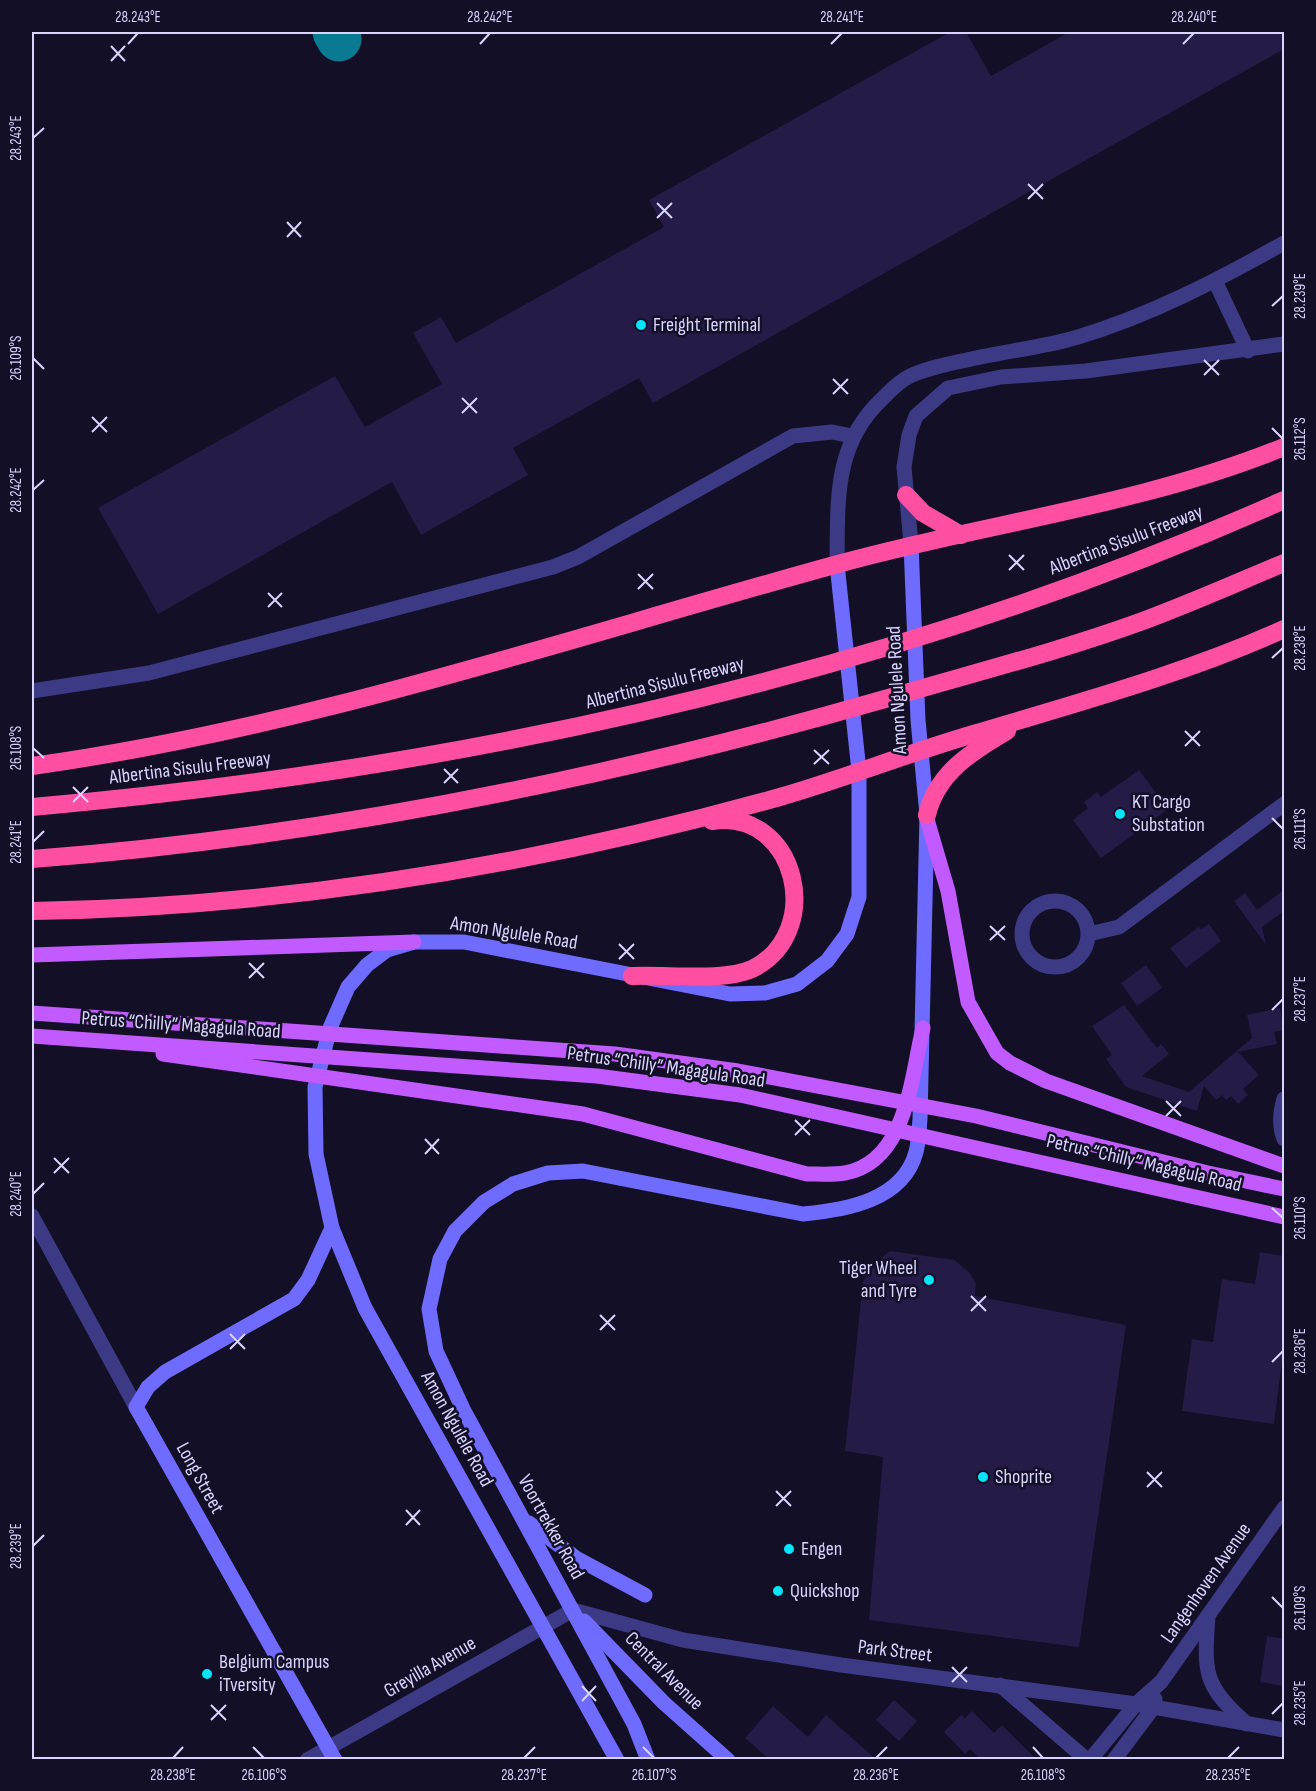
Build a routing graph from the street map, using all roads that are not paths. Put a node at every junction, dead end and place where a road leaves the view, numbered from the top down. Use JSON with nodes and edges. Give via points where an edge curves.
{"nodes":[{"id":1,"x":1284,"y":243,"type":"edge"},
{"id":2,"x":1215,"y":281,"type":"junction"},
{"id":3,"x":1284,"y":344,"type":"edge"},
{"id":4,"x":1248,"y":351,"type":"junction"},
{"id":5,"x":852,"y":436,"type":"junction"},
{"id":6,"x":1284,"y":447,"type":"edge"},
{"id":7,"x":906,"y":495,"type":"junction"},
{"id":8,"x":1284,"y":500,"type":"edge"},
{"id":9,"x":961,"y":535,"type":"junction"},
{"id":10,"x":911,"y":544,"type":"junction"},
{"id":11,"x":1284,"y":563,"type":"edge"},
{"id":12,"x":837,"y":564,"type":"junction"},
{"id":13,"x":1284,"y":629,"type":"edge"},
{"id":14,"x":32,"y":691,"type":"edge"},
{"id":15,"x":1023,"y":720,"type":"junction"},
{"id":16,"x":921,"y":752,"type":"junction"},
{"id":17,"x":32,"y":766,"type":"edge"},
{"id":18,"x":859,"y":771,"type":"junction"},
{"id":19,"x":1284,"y":804,"type":"edge"},
{"id":20,"x":32,"y":807,"type":"edge"},
{"id":21,"x":926,"y":816,"type":"junction"},
{"id":22,"x":635,"y":833,"type":"junction"},
{"id":23,"x":32,"y":859,"type":"edge"},
{"id":24,"x":32,"y":911,"type":"edge"},
{"id":25,"x":1089,"y":934,"type":"junction"},
{"id":26,"x":414,"y":942,"type":"junction"},
{"id":27,"x":32,"y":955,"type":"edge"},
{"id":28,"x":632,"y":976,"type":"junction"},
{"id":29,"x":32,"y":1013,"type":"edge"},
{"id":30,"x":923,"y":1028,"type":"junction"},
{"id":31,"x":32,"y":1036,"type":"edge"},
{"id":32,"x":228,"y":1056,"type":"junction"},
{"id":33,"x":1284,"y":1099,"type":"edge"},
{"id":34,"x":1283,"y":1135,"type":"edge"},
{"id":35,"x":1284,"y":1166,"type":"edge"},
{"id":36,"x":1284,"y":1189,"type":"edge"},
{"id":37,"x":32,"y":1216,"type":"edge"},
{"id":38,"x":1284,"y":1217,"type":"edge"},
{"id":39,"x":332,"y":1228,"type":"junction"},
{"id":40,"x":136,"y":1407,"type":"junction"},
{"id":41,"x":491,"y":1465,"type":"joint"},
{"id":42,"x":1284,"y":1508,"type":"edge"},
{"id":43,"x":525,"y":1519,"type":"junction"},
{"id":44,"x":645,"y":1595,"type":"dead end"},
{"id":45,"x":573,"y":1610,"type":"junction"},
{"id":46,"x":1208,"y":1616,"type":"junction"},
{"id":47,"x":543,"y":1626,"type":"junction"},
{"id":48,"x":1161,"y":1682,"type":"junction"},
{"id":49,"x":1000,"y":1685,"type":"junction"},
{"id":50,"x":1136,"y":1704,"type":"junction"},
{"id":51,"x":1153,"y":1708,"type":"junction"},
{"id":52,"x":1249,"y":1725,"type":"junction"},
{"id":53,"x":1284,"y":1730,"type":"edge"},
{"id":54,"x":331,"y":1754,"type":"edge"},
{"id":55,"x":308,"y":1760,"type":"edge"},
{"id":56,"x":617,"y":1760,"type":"edge"},
{"id":57,"x":648,"y":1760,"type":"edge"},
{"id":58,"x":728,"y":1760,"type":"edge"},
{"id":59,"x":1088,"y":1760,"type":"edge"},
{"id":60,"x":1114,"y":1760,"type":"edge"}],
"edges":[{"from":1,"to":2,"type":"street"},
{"from":2,"to":4,"type":"street"},
{"from":2,"to":5,"type":"street","via":[[1148,313],[1076,338],[909,376],[879,402]]},
{"from":3,"to":4,"type":"street"},
{"from":4,"to":7,"type":"street","via":[[1001,377],[948,388],[916,416],[904,467]]},
{"from":5,"to":12,"type":"street","via":[[838,495]]},
{"from":5,"to":14,"type":"street","via":[[832,432],[793,436],[578,557],[553,567],[171,668]]},
{"from":6,"to":9,"type":"highway","via":[[1257,459],[1158,488]]},
{"from":7,"to":9,"type":"highway","via":[[923,513]]},
{"from":7,"to":10,"type":"street"},
{"from":8,"to":20,"type":"highway","name":"Albertina Sisulu Freeway","via":[[1128,566],[980,619],[779,678],[611,720],[326,773]]},
{"from":9,"to":10,"type":"highway"},
{"from":10,"to":12,"type":"highway"},
{"from":10,"to":16,"type":"main road","name":"Amon Ngulele Road"},
{"from":11,"to":23,"type":"highway","via":[[1138,622],[981,671],[774,730],[609,771],[374,817],[146,850]]},
{"from":12,"to":17,"type":"highway","via":[[487,665],[302,713]]},
{"from":12,"to":18,"type":"main road","name":"Amon Ngulele Road"},
{"from":13,"to":15,"type":"highway","via":[[1244,647]]},
{"from":15,"to":16,"type":"highway"},
{"from":15,"to":21,"type":"highway","via":[[973,751],[947,773],[931,797]]},
{"from":16,"to":18,"type":"highway"},
{"from":16,"to":21,"type":"main road","name":"Amon Ngulele Road"},
{"from":18,"to":22,"type":"highway","via":[[781,796]]},
{"from":18,"to":28,"type":"main road","name":"Amon Ngulele Road","via":[[859,897],[847,934],[827,961],[797,984],[765,993],[730,994]]},
{"from":19,"to":25,"type":"street","via":[[1119,927]]},
{"from":21,"to":30,"type":"main road","name":"Amon Ngulele Road"},
{"from":21,"to":35,"type":"main road","via":[[948,891],[968,1002],[997,1053],[1046,1081]]},
{"from":22,"to":24,"type":"highway","via":[[474,867],[346,887],[220,901]]},
{"from":22,"to":28,"type":"highway","via":[[720,820],[747,823],[769,836],[778,849],[795,895],[794,912],[780,946],[767,960],[749,970],[707,976]]},
{"from":25,"to":25,"type":"street","via":[[1085,949],[1074,962],[1059,967],[1043,965],[1029,956],[1022,942],[1022,926],[1029,911],[1043,902],[1059,900],[1074,906],[1085,918]]},
{"from":26,"to":27,"type":"main road"},
{"from":26,"to":28,"type":"main road","name":"Amon Ngulele Road","via":[[464,942]]},
{"from":26,"to":39,"type":"main road","name":"Amon Ngulele Road","via":[[387,950],[367,965],[348,987],[330,1028],[315,1087],[316,1154]]},
{"from":29,"to":36,"type":"main road","name":"Petrus “Chilly” Magagula Road","via":[[615,1054],[738,1071],[976,1116]]},
{"from":30,"to":32,"type":"main road","via":[[903,1114],[891,1142],[873,1162],[845,1173],[807,1174],[583,1114],[389,1086]]},
{"from":30,"to":41,"type":"main road","name":"Amon Ngulele Road","via":[[916,1153],[890,1190],[869,1202],[838,1211],[803,1214],[583,1171],[548,1173],[513,1184],[469,1216],[455,1231],[440,1259],[429,1309],[436,1351]]},
{"from":31,"to":32,"type":"main road","name":"Petrus “Chilly” Magagula Road"},
{"from":32,"to":38,"type":"main road","name":"Petrus “Chilly” Magagula Road","via":[[396,1062],[597,1076],[740,1095]]},
{"from":33,"to":34,"type":"street"},
{"from":37,"to":40,"type":"street","name":"Long Street"},
{"from":39,"to":40,"type":"main road","via":[[308,1280],[294,1299],[165,1372],[148,1387]]},
{"from":39,"to":47,"type":"main road","name":"Amon Ngulele Road","via":[[365,1308]]},
{"from":40,"to":54,"type":"main road","name":"Long Street"},
{"from":41,"to":43,"type":"main road","name":"Voortrekker Road"},
{"from":42,"to":46,"type":"street","name":"Langenhoven Avenue"},
{"from":43,"to":44,"type":"main road","via":[[576,1558]]},
{"from":43,"to":45,"type":"main road","name":"Voortrekker Road"},
{"from":45,"to":47,"type":"street","name":"Greyilla Avenue"},
{"from":45,"to":49,"type":"street","name":"Park Street","via":[[683,1640]]},
{"from":45,"to":57,"type":"main road","via":[[634,1724]]},
{"from":45,"to":58,"type":"main road","name":"Central Avenue","via":[[664,1703]]},
{"from":46,"to":48,"type":"street","name":"Langenhoven Avenue"},
{"from":46,"to":52,"type":"street","via":[[1206,1654],[1211,1686],[1224,1704]]},
{"from":47,"to":54,"type":"street","name":"Greyilla Avenue"},
{"from":47,"to":56,"type":"main road"},
{"from":48,"to":50,"type":"street","name":"Langenhoven Avenue"},
{"from":48,"to":51,"type":"street","name":"Langenhoven Avenue"},
{"from":49,"to":50,"type":"street","name":"Park Street"},
{"from":49,"to":59,"type":"street"},
{"from":50,"to":51,"type":"street","name":"Park Street"},
{"from":50,"to":59,"type":"street","name":"Langenhoven Avenue"},
{"from":51,"to":52,"type":"street","name":"Park Street"},
{"from":51,"to":60,"type":"street","name":"Langenhoven Avenue"},
{"from":52,"to":53,"type":"street","name":"Park Street"},
{"from":54,"to":55,"type":"street","name":"Greyilla Avenue"}]}
